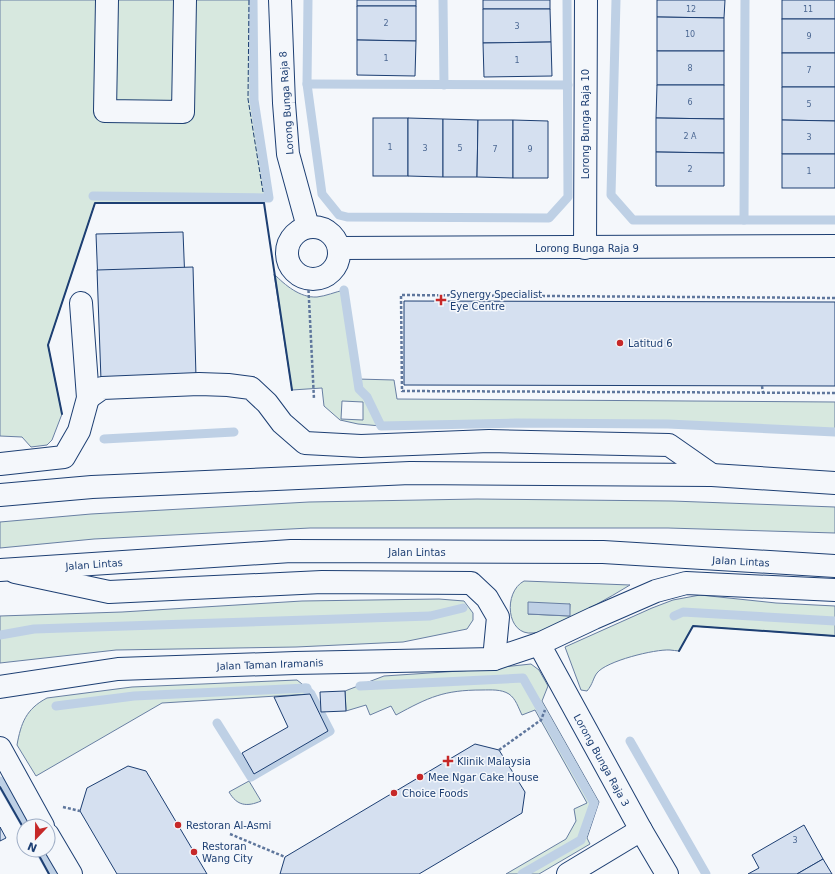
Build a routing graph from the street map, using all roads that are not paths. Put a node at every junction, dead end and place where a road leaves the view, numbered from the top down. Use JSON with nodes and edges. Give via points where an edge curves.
{"nodes":[{"id":1,"x":107,"y":0,"type":"edge"},
{"id":2,"x":185,"y":0,"type":"edge"},
{"id":3,"x":280,"y":0,"type":"edge"},
{"id":4,"x":586,"y":0,"type":"edge"},
{"id":5,"x":308,"y":227,"type":"junction"},
{"id":6,"x":835,"y":246,"type":"edge"},
{"id":7,"x":340,"y":248,"type":"junction"},
{"id":8,"x":585,"y":248,"type":"junction"},
{"id":9,"x":81,"y":303,"type":"dead end"},
{"id":10,"x":88,"y":398,"type":"junction"},
{"id":11,"x":0,"y":464,"type":"edge"},
{"id":12,"x":712,"y":475,"type":"junction"},
{"id":13,"x":829,"y":478,"type":"edge"},
{"id":14,"x":0,"y":495,"type":"edge"},
{"id":15,"x":835,"y":566,"type":"edge"},
{"id":16,"x":3,"y":570,"type":"edge"},
{"id":17,"x":835,"y":590,"type":"edge"},
{"id":18,"x":540,"y":644,"type":"junction"},
{"id":19,"x":494,"y":659,"type":"junction"},
{"id":20,"x":0,"y":687,"type":"edge"},
{"id":21,"x":0,"y":748,"type":"edge"},
{"id":22,"x":39,"y":818,"type":"edge"},
{"id":23,"x":640,"y":830,"type":"junction"},
{"id":24,"x":56,"y":849,"type":"edge"},
{"id":25,"x":70,"y":874,"type":"edge"},
{"id":26,"x":568,"y":874,"type":"edge"},
{"id":27,"x":667,"y":874,"type":"edge"}],
"edges":[{"from":1,"to":2,"type":"main road","via":[[105,111],[183,112]]},
{"from":3,"to":5,"type":"main road","name":"Lorong Bunga Raja 8","via":[[288,154]]},
{"from":4,"to":8,"type":"main road","name":"Lorong Bunga Raja 10"},
{"from":5,"to":7,"type":"main road","via":[[319,227],[328,231]]},
{"from":5,"to":7,"type":"main road","via":[[298,232],[287,248],[287,259],[299,276],[308,280],[328,276],[340,259]]},
{"from":6,"to":8,"type":"main road","name":"Lorong Bunga Raja 9"},
{"from":7,"to":8,"type":"main road","name":"Lorong Bunga Raja 9"},
{"from":9,"to":10,"type":"main road"},
{"from":10,"to":11,"type":"main road","via":[[79,431],[64,458]]},
{"from":10,"to":12,"type":"main road","via":[[102,388],[228,385],[251,388],[267,403],[282,423],[305,443],[361,446],[489,441],[669,445]]},
{"from":12,"to":13,"type":"main road"},
{"from":12,"to":14,"type":"main road","via":[[410,473],[92,487]]},
{"from":15,"to":16,"type":"main road","name":"Jalan Lintas","via":[[603,552],[291,551]]},
{"from":16,"to":19,"type":"main road","via":[[109,592],[322,582],[471,583],[487,598],[498,617]]},
{"from":17,"to":18,"type":"main road","name":"Jalan Taman Iramanis","via":[[686,583],[656,591]]},
{"from":18,"to":19,"type":"main road","name":"Jalan Taman Iramanis"},
{"from":18,"to":23,"type":"main road","name":"Lorong Bunga Raja 3"},
{"from":19,"to":20,"type":"main road","name":"Jalan Taman Iramanis","via":[[118,669]]},
{"from":21,"to":22,"type":"main road"},
{"from":23,"to":26,"type":"main road"},
{"from":23,"to":27,"type":"main road","name":"Lorong Bunga Raja 3"},
{"from":24,"to":25,"type":"main road"}]}
